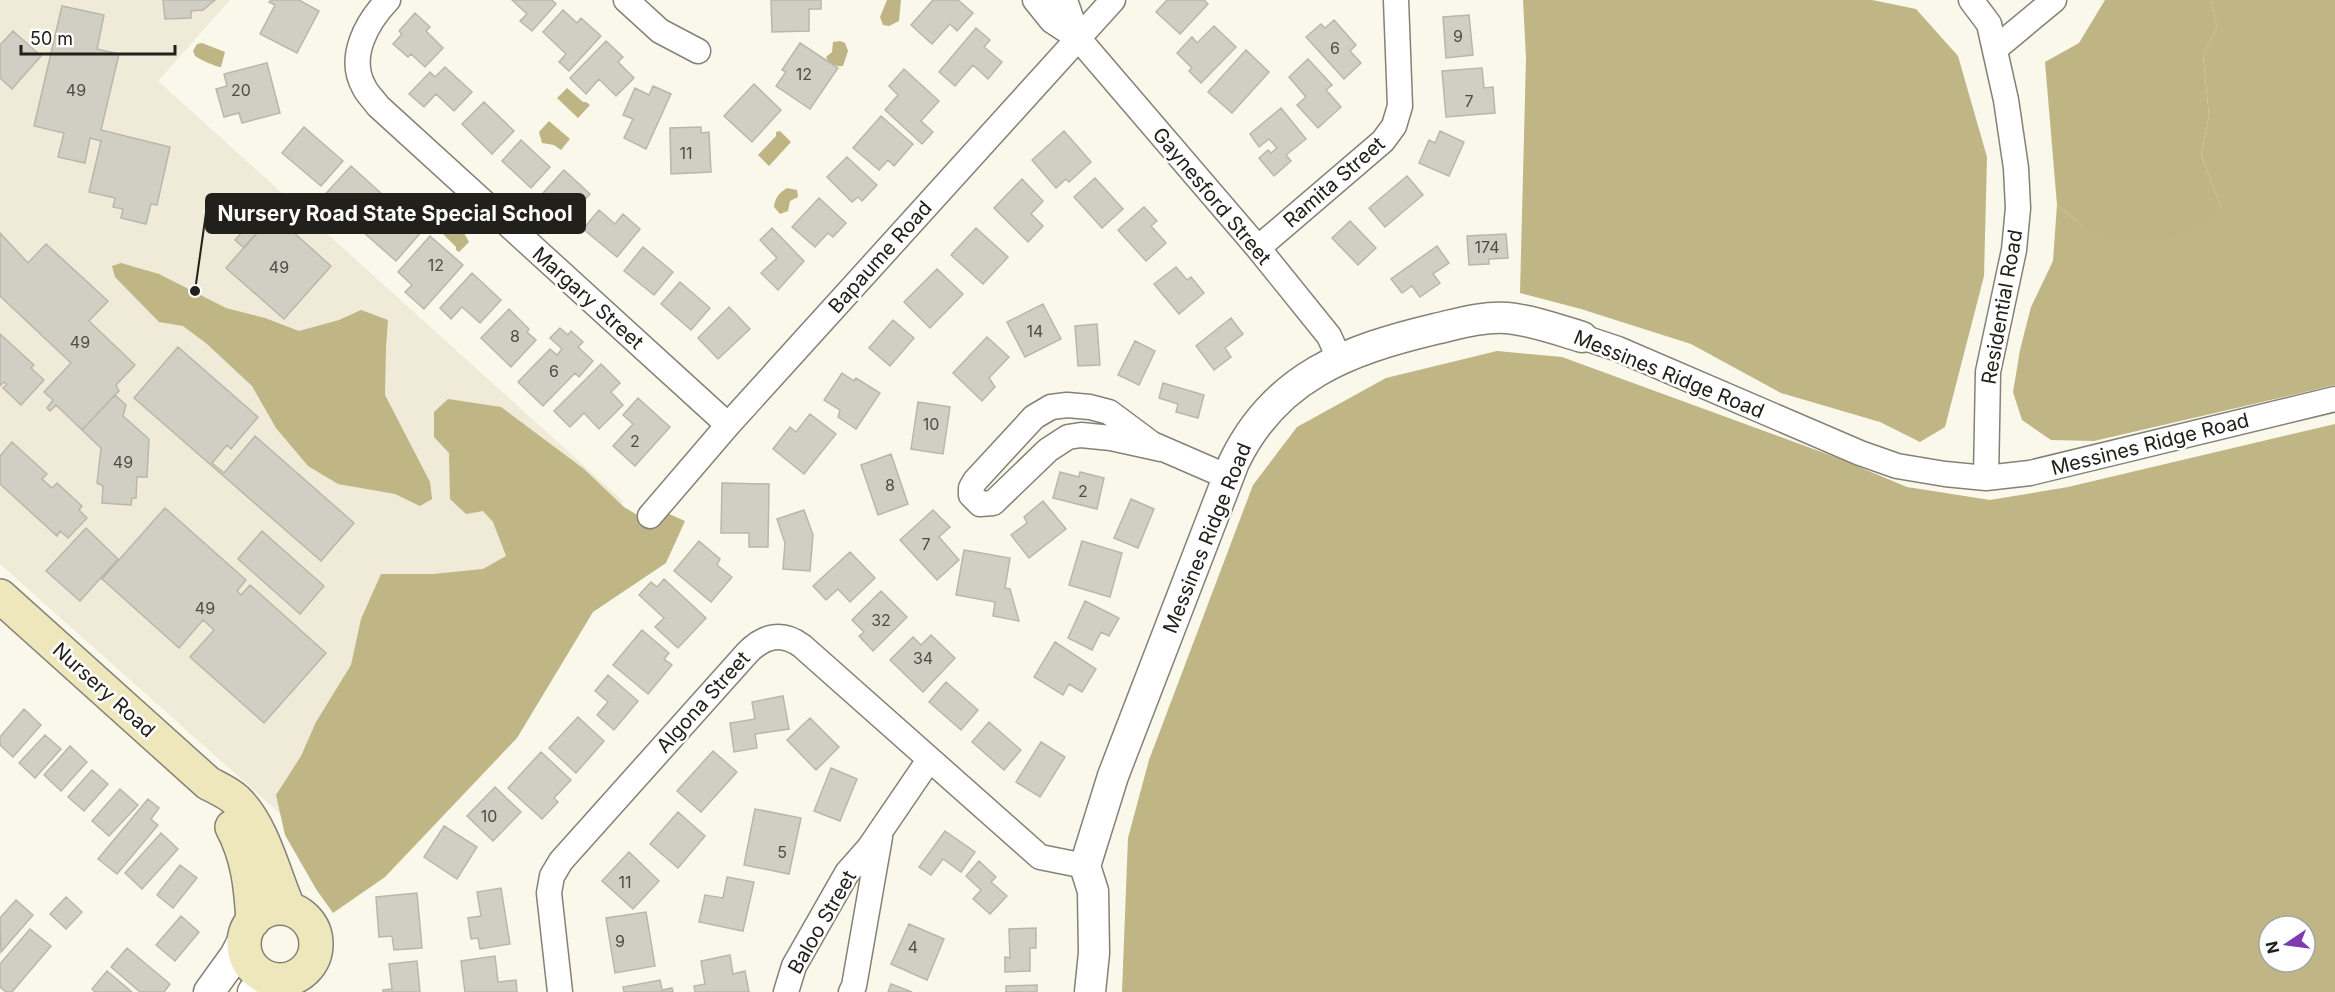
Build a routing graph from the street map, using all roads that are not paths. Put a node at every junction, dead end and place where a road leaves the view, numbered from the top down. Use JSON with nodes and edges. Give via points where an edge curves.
{"nodes":[{"id":1,"x":388,"y":0,"type":"edge"},
{"id":2,"x":626,"y":0,"type":"edge"},
{"id":3,"x":1035,"y":0,"type":"edge"},
{"id":4,"x":1061,"y":0,"type":"edge"},
{"id":5,"x":1113,"y":0,"type":"edge"},
{"id":6,"x":1396,"y":0,"type":"edge"},
{"id":7,"x":1971,"y":0,"type":"edge"},
{"id":8,"x":2054,"y":0,"type":"edge"},
{"id":9,"x":1078,"y":38,"type":"junction"},
{"id":10,"x":1995,"y":49,"type":"junction"},
{"id":11,"x":698,"y":51,"type":"dead end"},
{"id":12,"x":1258,"y":248,"type":"junction"},
{"id":13,"x":1582,"y":337,"type":"joint"},
{"id":14,"x":1339,"y":358,"type":"junction"},
{"id":15,"x":2335,"y":399,"type":"edge"},
{"id":16,"x":728,"y":425,"type":"junction"},
{"id":17,"x":1161,"y":449,"type":"junction"},
{"id":18,"x":1228,"y":477,"type":"junction"},
{"id":19,"x":1986,"y":478,"type":"junction"},
{"id":20,"x":650,"y":516,"type":"dead end"},
{"id":21,"x":0,"y":596,"type":"edge"},
{"id":22,"x":929,"y":760,"type":"junction"},
{"id":23,"x":208,"y":783,"type":"junction"},
{"id":24,"x":884,"y":826,"type":"junction"},
{"id":25,"x":1085,"y":866,"type":"junction"},
{"id":26,"x":289,"y":909,"type":"junction"},
{"id":27,"x":249,"y":929,"type":"junction"},
{"id":28,"x":313,"y":959,"type":"junction"},
{"id":29,"x":271,"y":986,"type":"edge"},
{"id":30,"x":209,"y":992,"type":"edge"},
{"id":31,"x":316,"y":992,"type":"edge"},
{"id":32,"x":560,"y":992,"type":"edge"},
{"id":33,"x":786,"y":992,"type":"edge"},
{"id":34,"x":851,"y":992,"type":"edge"},
{"id":35,"x":1090,"y":992,"type":"edge"}],
"edges":[{"from":1,"to":16,"type":"street","name":"Margary Street","via":[[360,40],[357,63],[363,86],[378,106]]},
{"from":2,"to":11,"type":"street","via":[[660,31]]},
{"from":3,"to":9,"type":"street","name":"Gaynesford Street","via":[[1052,21]]},
{"from":4,"to":9,"type":"street","name":"Gaynesford Street","via":[[1067,6]]},
{"from":5,"to":9,"type":"street","name":"Bapaume Road"},
{"from":6,"to":12,"type":"street","name":"Ramita Street","via":[[1400,100],[1394,126],[1383,141]]},
{"from":7,"to":10,"type":"street","name":"Residential Road","via":[[1989,24]]},
{"from":8,"to":10,"type":"street"},
{"from":9,"to":12,"type":"street","name":"Gaynesford Street"},
{"from":9,"to":16,"type":"street","name":"Bapaume Road"},
{"from":10,"to":19,"type":"street","name":"Residential Road","via":[[2016,168],[2018,208],[2014,250],[1988,372]]},
{"from":12,"to":14,"type":"street","name":"Gaynesford Street","via":[[1329,336]]},
{"from":13,"to":14,"type":"street","name":"Messines Ridge Road","via":[[1506,318],[1467,322],[1403,337]]},
{"from":13,"to":19,"type":"street","name":"Messines Ridge Road","via":[[1860,453],[1898,466]]},
{"from":14,"to":18,"type":"street","name":"Messines Ridge Road","via":[[1309,376],[1268,410],[1245,441]]},
{"from":15,"to":19,"type":"street","name":"Messines Ridge Road","via":[[2030,473]]},
{"from":16,"to":20,"type":"street","name":"Bapaume Road"},
{"from":17,"to":17,"type":"street","via":[[1111,438],[1068,437],[1048,450],[991,504],[980,504],[971,495],[975,481],[1028,422],[1051,407],[1074,405],[1104,411]]},
{"from":17,"to":18,"type":"street"},
{"from":18,"to":25,"type":"street","name":"Messines Ridge Road","via":[[1113,776]]},
{"from":21,"to":23,"type":"main road","name":"Nursery Road"},
{"from":22,"to":24,"type":"street","name":"Baloo Street"},
{"from":22,"to":25,"type":"street","name":"Algona Street","via":[[1040,857]]},
{"from":22,"to":32,"type":"street","name":"Algona Street","via":[[797,642],[778,636],[758,643],[561,861],[552,876],[550,902]]},
{"from":23,"to":26,"type":"main road","name":"Nursery Road","via":[[235,798],[247,812]]},
{"from":23,"to":27,"type":"main road","name":"Nursery Road","via":[[240,843],[249,875]]},
{"from":24,"to":33,"type":"street","name":"Baloo Street","via":[[841,882],[794,966]]},
{"from":24,"to":34,"type":"street","name":"Baloo Street"},
{"from":25,"to":35,"type":"street","via":[[1093,891]]},
{"from":26,"to":27,"type":"main road","via":[[266,911]]},
{"from":26,"to":28,"type":"main road","via":[[309,923],[315,941]]},
{"from":27,"to":29,"type":"main road","via":[[247,959]]},
{"from":27,"to":30,"type":"street"},
{"from":28,"to":29,"type":"main road","via":[[298,975]]},
{"from":28,"to":31,"type":"main road"}]}
